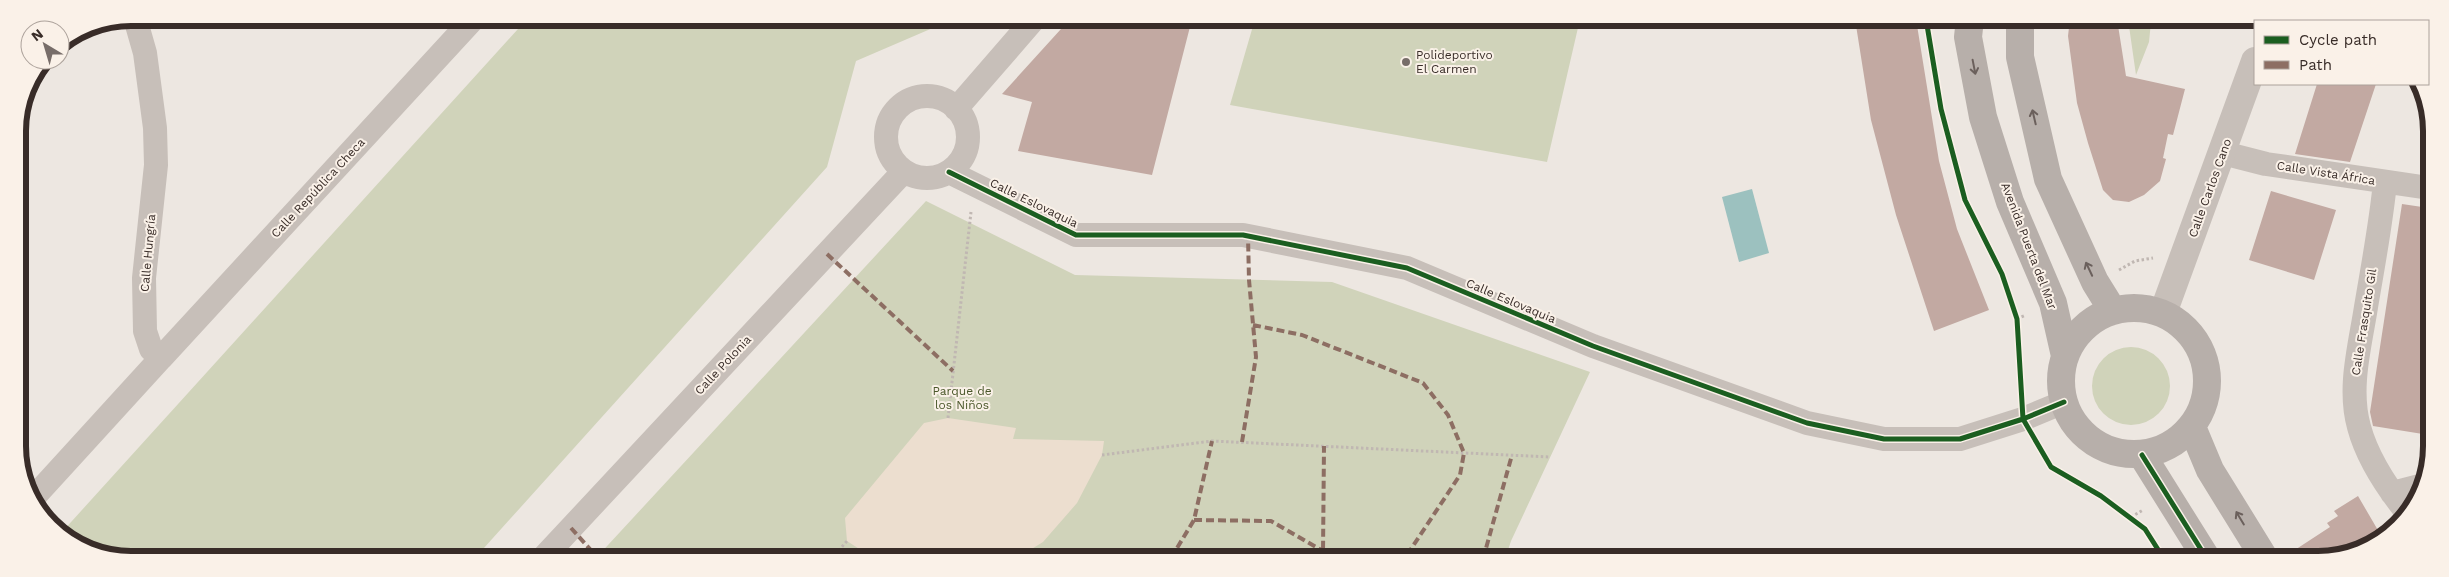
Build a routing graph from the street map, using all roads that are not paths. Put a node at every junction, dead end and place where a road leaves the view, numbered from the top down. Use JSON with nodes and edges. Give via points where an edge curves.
{"nodes":[{"id":1,"x":137,"y":26,"type":"edge"},
{"id":2,"x":467,"y":26,"type":"edge"},
{"id":3,"x":1028,"y":26,"type":"edge"},
{"id":4,"x":1969,"y":26,"type":"edge"},
{"id":5,"x":2020,"y":26,"type":"edge"},
{"id":6,"x":2254,"y":64,"type":"edge"},
{"id":7,"x":956,"y":109,"type":"junction"},
{"id":8,"x":2224,"y":153,"type":"junction"},
{"id":9,"x":904,"y":171,"type":"junction"},
{"id":10,"x":949,"y":172,"type":"junction"},
{"id":11,"x":2385,"y":182,"type":"junction"},
{"id":12,"x":2423,"y":187,"type":"edge"},
{"id":13,"x":2113,"y":311,"type":"junction"},
{"id":14,"x":2163,"y":314,"type":"junction"},
{"id":15,"x":2065,"y":356,"type":"junction"},
{"id":16,"x":161,"y":358,"type":"junction"},
{"id":17,"x":2064,"y":402,"type":"junction"},
{"id":18,"x":2192,"y":427,"type":"junction"},
{"id":19,"x":2142,"y":455,"type":"junction"},
{"id":20,"x":2412,"y":491,"type":"edge"},
{"id":21,"x":38,"y":493,"type":"edge"},
{"id":22,"x":2399,"y":501,"type":"edge"},
{"id":23,"x":550,"y":551,"type":"edge"},
{"id":24,"x":2202,"y":551,"type":"edge"},
{"id":25,"x":2260,"y":551,"type":"edge"}],
"edges":[{"from":1,"to":16,"type":"street","name":"Calle Hungría","via":[[146,62],[156,137],[144,278],[145,331],[151,349]]},
{"from":2,"to":16,"type":"street","name":"Calle República Checa"},
{"from":3,"to":7,"type":"street"},
{"from":4,"to":15,"type":"main road","name":"Avenida Puerta del Mar","one_way":true,"via":[[1968,37],[1984,117],[2010,202],[2053,302]]},
{"from":13,"to":5,"type":"main road","one_way":true,"via":[[2095,282],[2048,179],[2020,57]]},
{"from":6,"to":8,"type":"street","name":"Calle Carlos Cano"},
{"from":7,"to":9,"type":"street","via":[[945,101],[918,97],[895,111],[888,123],[886,136],[891,156]]},
{"from":7,"to":10,"type":"street","via":[[967,130],[967,142],[964,154]]},
{"from":8,"to":11,"type":"street","name":"Calle Vista África","via":[[2266,164]]},
{"from":8,"to":14,"type":"street","name":"Calle Carlos Cano"},
{"from":9,"to":10,"type":"street","via":[[926,178]]},
{"from":9,"to":23,"type":"street","name":"Calle Polonia"},
{"from":10,"to":17,"type":"street","name":"Calle Eslovaquia","via":[[1076,235],[1243,235],[1407,268],[1602,349],[1806,423],[1884,439],[1960,439]]},
{"from":11,"to":12,"type":"street","name":"Calle Vista África"},
{"from":11,"to":22,"type":"street","name":"Calle Frasquito Gil","via":[[2355,373],[2355,402],[2359,428],[2372,460]]},
{"from":13,"to":14,"type":"main road","via":[[2138,308]]},
{"from":13,"to":15,"type":"main road","via":[[2093,321],[2076,336]]},
{"from":14,"to":18,"type":"main road","via":[[2185,328],[2201,350],[2208,376],[2205,403]]},
{"from":15,"to":17,"type":"main road","via":[[2061,379]]},
{"from":16,"to":21,"type":"street"},
{"from":17,"to":19,"type":"main road","via":[[2075,426],[2093,443],[2117,453]]},
{"from":18,"to":19,"type":"main road","via":[[2170,446]]},
{"from":25,"to":18,"type":"main road","one_way":true,"via":[[2210,470]]},
{"from":19,"to":24,"type":"main road"},
{"from":20,"to":22,"type":"street"}]}
